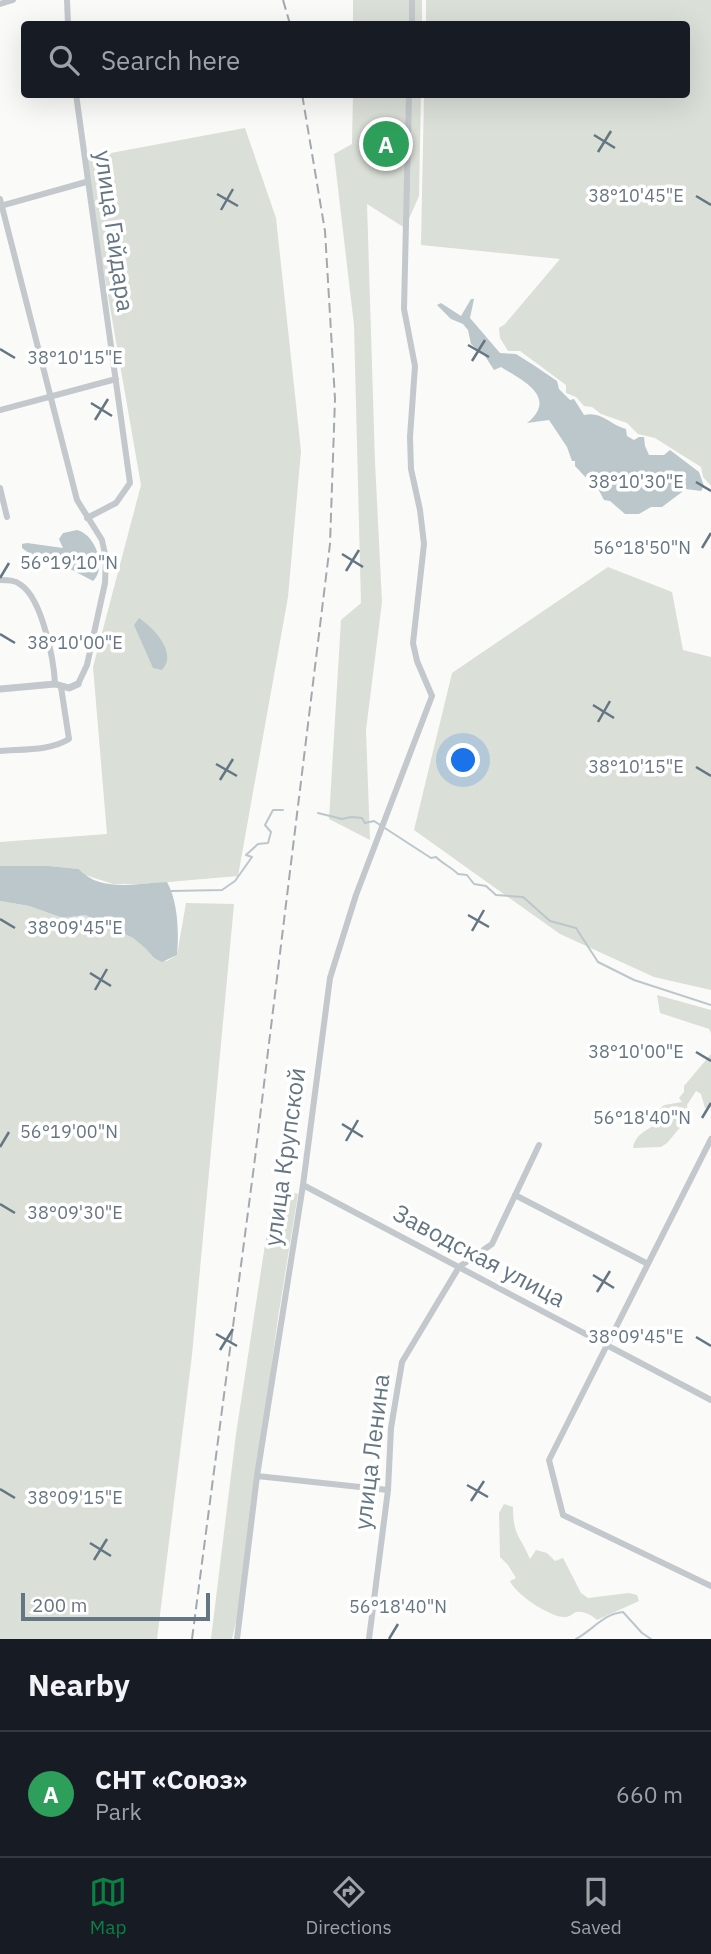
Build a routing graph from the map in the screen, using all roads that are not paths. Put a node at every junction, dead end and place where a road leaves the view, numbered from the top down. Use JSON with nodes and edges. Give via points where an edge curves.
{"nodes":[{"id":1,"x":13,"y":0,"type":"edge"},
{"id":2,"x":67,"y":0,"type":"edge"},
{"id":3,"x":412,"y":0,"type":"edge"},
{"id":4,"x":0,"y":4,"type":"edge"},
{"id":5,"x":68,"y":21,"type":"edge"},
{"id":6,"x":412,"y":21,"type":"edge"},
{"id":7,"x":76,"y":98,"type":"edge"},
{"id":8,"x":410,"y":98,"type":"edge"},
{"id":9,"x":86,"y":182,"type":"junction"},
{"id":10,"x":1,"y":203,"type":"edge"},
{"id":11,"x":116,"y":379,"type":"junction"},
{"id":12,"x":51,"y":395,"type":"junction"},
{"id":13,"x":0,"y":410,"type":"edge"},
{"id":14,"x":0,"y":488,"type":"edge"},
{"id":15,"x":7,"y":517,"type":"dead end"},
{"id":16,"x":87,"y":519,"type":"junction"},
{"id":17,"x":0,"y":580,"type":"edge"},
{"id":18,"x":78,"y":684,"type":"joint"},
{"id":19,"x":58,"y":685,"type":"junction"},
{"id":20,"x":0,"y":689,"type":"edge"},
{"id":21,"x":0,"y":751,"type":"edge"},
{"id":22,"x":711,"y":1139,"type":"edge"},
{"id":23,"x":539,"y":1145,"type":"dead end"},
{"id":24,"x":303,"y":1185,"type":"junction"},
{"id":25,"x":514,"y":1195,"type":"junction"},
{"id":26,"x":648,"y":1264,"type":"junction"},
{"id":27,"x":459,"y":1267,"type":"junction"},
{"id":28,"x":607,"y":1345,"type":"junction"},
{"id":29,"x":711,"y":1400,"type":"edge"},
{"id":30,"x":257,"y":1476,"type":"junction"},
{"id":31,"x":388,"y":1490,"type":"junction"},
{"id":32,"x":711,"y":1586,"type":"edge"},
{"id":33,"x":237,"y":1639,"type":"edge"},
{"id":34,"x":369,"y":1639,"type":"edge"}],
"edges":[{"from":1,"to":4,"type":"street"},
{"from":2,"to":5,"type":"street"},
{"from":3,"to":6,"type":"street"},
{"from":7,"to":9,"type":"street","name":"улица Гайдара"},
{"from":8,"to":24,"type":"street","name":"улица Крупской","via":[[404,309],[415,366],[411,469],[424,544],[413,643],[432,696],[356,895],[330,978]]},
{"from":9,"to":10,"type":"street"},
{"from":9,"to":11,"type":"street","name":"улица Гайдара"},
{"from":10,"to":12,"type":"street"},
{"from":11,"to":12,"type":"street"},
{"from":11,"to":16,"type":"street","name":"улица Гайдара","via":[[130,483],[116,503]]},
{"from":12,"to":13,"type":"street"},
{"from":12,"to":16,"type":"street","via":[[77,500]]},
{"from":14,"to":15,"type":"street"},
{"from":16,"to":18,"type":"street","via":[[102,540],[105,583],[87,665]]},
{"from":17,"to":19,"type":"street","via":[[11,580],[32,596]]},
{"from":18,"to":19,"type":"street","via":[[69,688]]},
{"from":19,"to":20,"type":"street"},
{"from":19,"to":21,"type":"street","via":[[69,739],[41,748]]},
{"from":22,"to":26,"type":"street"},
{"from":23,"to":25,"type":"street","name":"улица Ленина"},
{"from":24,"to":27,"type":"street","name":"Заводская улица"},
{"from":24,"to":30,"type":"street","name":"улица Крупской"},
{"from":25,"to":26,"type":"street"},
{"from":25,"to":27,"type":"street","name":"улица Ленина","via":[[492,1244]]},
{"from":26,"to":28,"type":"street"},
{"from":27,"to":28,"type":"street","name":"Заводская улица"},
{"from":27,"to":31,"type":"street","name":"улица Ленина","via":[[402,1362],[391,1428]]},
{"from":28,"to":29,"type":"street","name":"Заводская улица"},
{"from":28,"to":32,"type":"street","via":[[549,1460],[563,1515]]},
{"from":30,"to":31,"type":"street"},
{"from":30,"to":33,"type":"street","name":"улица Крупской"},
{"from":31,"to":34,"type":"street","name":"улица Ленина"}]}
